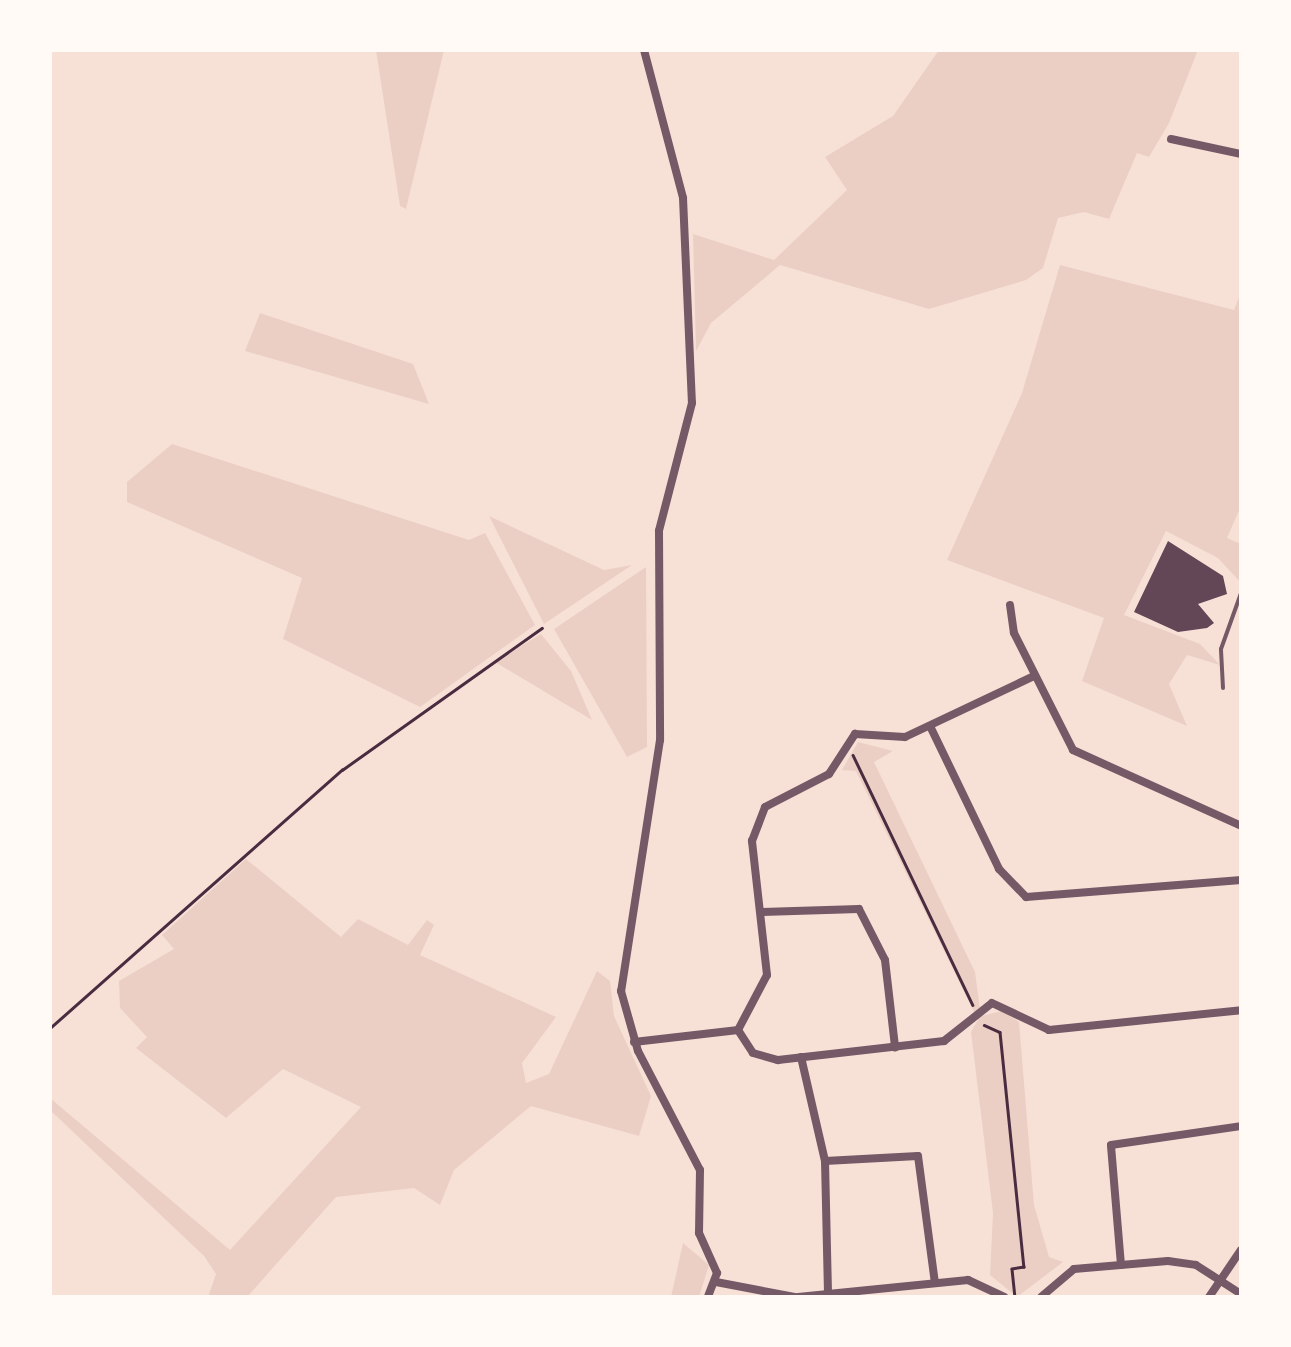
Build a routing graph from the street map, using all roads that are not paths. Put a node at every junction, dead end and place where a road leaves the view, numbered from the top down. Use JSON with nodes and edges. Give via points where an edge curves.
{"nodes":[{"id":1,"x":644,"y":50,"type":"edge"},
{"id":2,"x":1170,"y":139,"type":"dead end"},
{"id":3,"x":1241,"y":154,"type":"edge"},
{"id":4,"x":1241,"y":593,"type":"edge"},
{"id":5,"x":1010,"y":605,"type":"dead end"},
{"id":6,"x":1034,"y":676,"type":"junction"},
{"id":7,"x":1223,"y":688,"type":"dead end"},
{"id":8,"x":930,"y":726,"type":"junction"},
{"id":9,"x":1241,"y":826,"type":"edge"},
{"id":10,"x":1241,"y":880,"type":"edge"},
{"id":11,"x":760,"y":912,"type":"junction"},
{"id":12,"x":1241,"y":1010,"type":"edge"},
{"id":13,"x":738,"y":1030,"type":"junction"},
{"id":14,"x":634,"y":1042,"type":"junction"},
{"id":15,"x":895,"y":1046,"type":"junction"},
{"id":16,"x":802,"y":1058,"type":"junction"},
{"id":17,"x":1241,"y":1126,"type":"edge"},
{"id":18,"x":825,"y":1161,"type":"junction"},
{"id":19,"x":1241,"y":1250,"type":"edge"},
{"id":20,"x":1121,"y":1264,"type":"junction"},
{"id":21,"x":1221,"y":1280,"type":"junction"},
{"id":22,"x":716,"y":1282,"type":"junction"},
{"id":23,"x":935,"y":1283,"type":"junction"},
{"id":24,"x":1241,"y":1294,"type":"edge"},
{"id":25,"x":828,"y":1296,"type":"edge"},
{"id":26,"x":708,"y":1297,"type":"edge"},
{"id":27,"x":796,"y":1297,"type":"edge"},
{"id":28,"x":1004,"y":1297,"type":"edge"},
{"id":29,"x":1041,"y":1297,"type":"edge"},
{"id":30,"x":1209,"y":1297,"type":"edge"}],
"edges":[{"from":1,"to":14,"type":"street","via":[[683,198],[692,403],[658,543],[660,720],[650,846],[621,955]]},
{"from":2,"to":3,"type":"street"},
{"from":4,"to":7,"type":"lane","via":[[1221,649]]},
{"from":5,"to":6,"type":"street"},
{"from":6,"to":8,"type":"street"},
{"from":6,"to":9,"type":"street","via":[[1080,756]]},
{"from":8,"to":10,"type":"street","via":[[1000,869],[1026,897]]},
{"from":8,"to":11,"type":"street","via":[[900,739],[855,734],[829,774],[765,807],[752,841]]},
{"from":11,"to":13,"type":"street","via":[[766,979]]},
{"from":11,"to":15,"type":"street","via":[[859,909],[885,960]]},
{"from":12,"to":15,"type":"street","via":[[1049,1030],[992,1003],[949,1040]]},
{"from":13,"to":14,"type":"street"},
{"from":13,"to":16,"type":"street","via":[[760,1058]]},
{"from":14,"to":22,"type":"street","via":[[697,1158],[699,1236]]},
{"from":15,"to":16,"type":"street"},
{"from":16,"to":18,"type":"street"},
{"from":17,"to":20,"type":"street","via":[[1111,1145]]},
{"from":18,"to":23,"type":"street","via":[[918,1156]]},
{"from":18,"to":25,"type":"street"},
{"from":19,"to":21,"type":"street"},
{"from":20,"to":21,"type":"street","via":[[1180,1261]]},
{"from":20,"to":29,"type":"street","via":[[1070,1271]]},
{"from":21,"to":24,"type":"street"},
{"from":21,"to":30,"type":"street"},
{"from":22,"to":26,"type":"street"},
{"from":22,"to":27,"type":"street"},
{"from":23,"to":25,"type":"street"},
{"from":23,"to":28,"type":"street","via":[[977,1280]]},
{"from":25,"to":27,"type":"street"}]}
